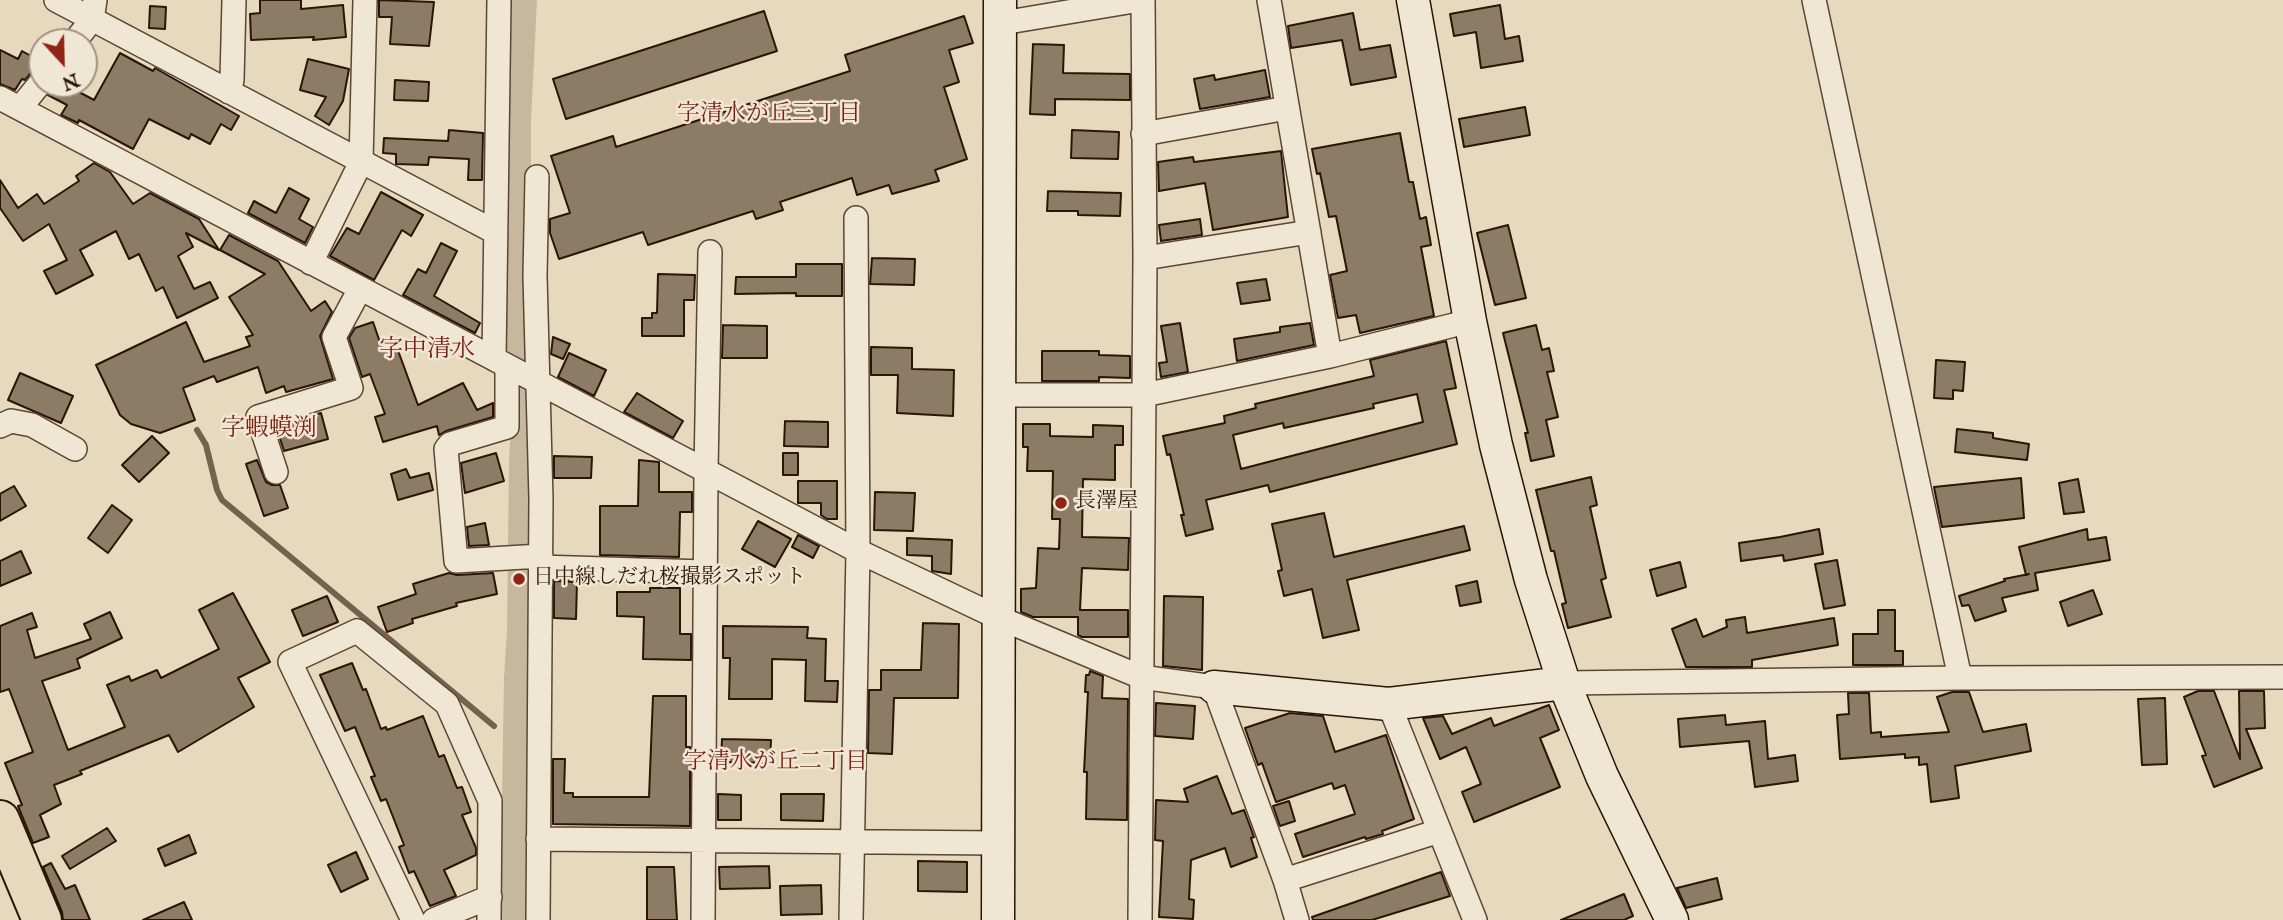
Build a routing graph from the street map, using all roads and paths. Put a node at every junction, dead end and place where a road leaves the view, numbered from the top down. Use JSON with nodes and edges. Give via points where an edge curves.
{"nodes":[{"id":1,"x":56,"y":0,"type":"edge"},
{"id":2,"x":234,"y":0,"type":"edge"},
{"id":3,"x":365,"y":0,"type":"edge"},
{"id":4,"x":499,"y":0,"type":"edge"},
{"id":5,"x":1141,"y":0,"type":"edge"},
{"id":6,"x":1269,"y":0,"type":"edge"},
{"id":7,"x":1413,"y":0,"type":"edge"},
{"id":8,"x":1814,"y":0,"type":"edge"},
{"id":9,"x":94,"y":10,"type":"edge"},
{"id":10,"x":1001,"y":12,"type":"edge"},
{"id":11,"x":83,"y":28,"type":"edge"},
{"id":12,"x":28,"y":91,"type":"edge"},
{"id":13,"x":229,"y":92,"type":"junction"},
{"id":14,"x":10,"y":103,"type":"edge"},
{"id":15,"x":1287,"y":108,"type":"junction"},
{"id":16,"x":1143,"y":134,"type":"junction"},
{"id":17,"x":361,"y":162,"type":"junction"},
{"id":18,"x":537,"y":177,"type":"dead end"},
{"id":19,"x":856,"y":218,"type":"dead end"},
{"id":20,"x":495,"y":232,"type":"junction"},
{"id":21,"x":1309,"y":232,"type":"junction"},
{"id":22,"x":710,"y":252,"type":"dead end"},
{"id":23,"x":1145,"y":258,"type":"junction"},
{"id":24,"x":311,"y":263,"type":"junction"},
{"id":25,"x":360,"y":289,"type":"junction"},
{"id":26,"x":1470,"y":321,"type":"junction"},
{"id":27,"x":1330,"y":356,"type":"junction"},
{"id":28,"x":500,"y":363,"type":"junction"},
{"id":29,"x":537,"y":382,"type":"junction"},
{"id":30,"x":998,"y":395,"type":"junction"},
{"id":31,"x":1144,"y":395,"type":"junction"},
{"id":32,"x":0,"y":426,"type":"edge"},
{"id":33,"x":75,"y":449,"type":"dead end"},
{"id":34,"x":706,"y":471,"type":"junction"},
{"id":35,"x":276,"y":472,"type":"dead end"},
{"id":36,"x":858,"y":551,"type":"junction"},
{"id":37,"x":540,"y":562,"type":"junction"},
{"id":38,"x":705,"y":572,"type":"junction"},
{"id":39,"x":997,"y":617,"type":"junction"},
{"id":40,"x":1141,"y":677,"type":"junction"},
{"id":41,"x":2283,"y":677,"type":"edge"},
{"id":42,"x":1960,"y":678,"type":"junction"},
{"id":43,"x":1564,"y":683,"type":"junction"},
{"id":44,"x":1214,"y":687,"type":"junction"},
{"id":45,"x":1389,"y":704,"type":"junction"},
{"id":46,"x":0,"y":820,"type":"edge"},
{"id":47,"x":1439,"y":831,"type":"junction"},
{"id":48,"x":538,"y":839,"type":"junction"},
{"id":49,"x":704,"y":839,"type":"junction"},
{"id":50,"x":853,"y":840,"type":"junction"},
{"id":51,"x":998,"y":843,"type":"junction"},
{"id":52,"x":1285,"y":880,"type":"junction"},
{"id":53,"x":489,"y":909,"type":"edge"},
{"id":54,"x":42,"y":920,"type":"edge"},
{"id":55,"x":413,"y":920,"type":"edge"},
{"id":56,"x":434,"y":920,"type":"edge"},
{"id":57,"x":538,"y":920,"type":"edge"},
{"id":58,"x":703,"y":920,"type":"edge"},
{"id":59,"x":851,"y":920,"type":"edge"},
{"id":60,"x":998,"y":920,"type":"edge"},
{"id":61,"x":1140,"y":920,"type":"edge"},
{"id":62,"x":1297,"y":920,"type":"edge"},
{"id":63,"x":1475,"y":920,"type":"edge"},
{"id":64,"x":1672,"y":920,"type":"edge"}],
"edges":[{"from":1,"to":9,"type":"street"},
{"from":2,"to":13,"type":"street"},
{"from":3,"to":17,"type":"street"},
{"from":4,"to":20,"type":"street"},
{"from":5,"to":10,"type":"street"},
{"from":5,"to":16,"type":"street"},
{"from":6,"to":15,"type":"street"},
{"from":7,"to":26,"type":"street"},
{"from":8,"to":42,"type":"street"},
{"from":9,"to":11,"type":"street"},
{"from":9,"to":13,"type":"street"},
{"from":10,"to":30,"type":"street"},
{"from":12,"to":14,"type":"street"},
{"from":13,"to":17,"type":"street"},
{"from":14,"to":24,"type":"street"},
{"from":15,"to":16,"type":"street"},
{"from":15,"to":21,"type":"street"},
{"from":16,"to":23,"type":"street"},
{"from":17,"to":20,"type":"street"},
{"from":17,"to":24,"type":"street"},
{"from":18,"to":29,"type":"street"},
{"from":19,"to":36,"type":"street"},
{"from":20,"to":28,"type":"street"},
{"from":21,"to":23,"type":"street"},
{"from":21,"to":27,"type":"street"},
{"from":22,"to":34,"type":"street"},
{"from":23,"to":31,"type":"street"},
{"from":24,"to":25,"type":"street"},
{"from":25,"to":28,"type":"street"},
{"from":25,"to":35,"type":"street","via":[[334,337],[351,388],[258,417]]},
{"from":26,"to":27,"type":"street"},
{"from":26,"to":43,"type":"street","via":[[1531,580]]},
{"from":27,"to":31,"type":"street"},
{"from":28,"to":29,"type":"street"},
{"from":28,"to":37,"type":"street","via":[[507,427],[446,449],[456,562]]},
{"from":29,"to":34,"type":"street"},
{"from":29,"to":37,"type":"street"},
{"from":30,"to":31,"type":"street"},
{"from":30,"to":39,"type":"street"},
{"from":31,"to":40,"type":"street"},
{"from":32,"to":33,"type":"street","via":[[10,421],[32,425]]},
{"from":34,"to":36,"type":"street"},
{"from":34,"to":38,"type":"street"},
{"from":36,"to":39,"type":"street"},
{"from":36,"to":50,"type":"street"},
{"from":37,"to":38,"type":"street"},
{"from":37,"to":48,"type":"street"},
{"from":38,"to":49,"type":"street"},
{"from":39,"to":40,"type":"street"},
{"from":39,"to":51,"type":"street"},
{"from":40,"to":44,"type":"street"},
{"from":40,"to":61,"type":"street"},
{"from":41,"to":42,"type":"street"},
{"from":42,"to":43,"type":"street"},
{"from":43,"to":45,"type":"street"},
{"from":43,"to":64,"type":"street","via":[[1602,776]]},
{"from":44,"to":45,"type":"street"},
{"from":44,"to":52,"type":"street"},
{"from":45,"to":47,"type":"street"},
{"from":46,"to":54,"type":"highway"},
{"from":47,"to":52,"type":"street"},
{"from":47,"to":63,"type":"street"},
{"from":48,"to":49,"type":"street"},
{"from":48,"to":57,"type":"street"},
{"from":49,"to":50,"type":"street"},
{"from":49,"to":58,"type":"street"},
{"from":50,"to":51,"type":"street"},
{"from":50,"to":59,"type":"street"},
{"from":51,"to":60,"type":"street"},
{"from":52,"to":62,"type":"street"},
{"from":53,"to":55,"type":"street","via":[[490,801],[447,704],[356,631],[289,662]]},
{"from":53,"to":56,"type":"street"}]}
